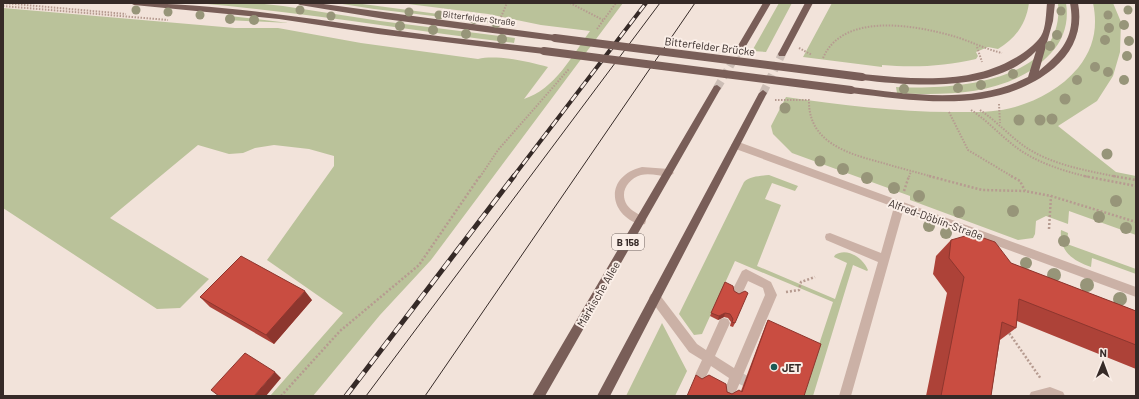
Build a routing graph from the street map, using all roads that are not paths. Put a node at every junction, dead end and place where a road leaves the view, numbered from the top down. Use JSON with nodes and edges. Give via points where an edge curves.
{"nodes":[{"id":1,"x":134,"y":3,"type":"edge"},
{"id":2,"x":300,"y":3,"type":"edge"},
{"id":3,"x":767,"y":3,"type":"edge"},
{"id":4,"x":808,"y":3,"type":"edge"},
{"id":5,"x":1051,"y":3,"type":"edge"},
{"id":6,"x":1074,"y":3,"type":"edge"},
{"id":7,"x":352,"y":11,"type":"junction"},
{"id":8,"x":378,"y":31,"type":"junction"},
{"id":9,"x":555,"y":38,"type":"joint"},
{"id":10,"x":1042,"y":39,"type":"junction"},
{"id":11,"x":740,"y":49,"type":"tunnel mouth"},
{"id":12,"x":782,"y":54,"type":"tunnel mouth"},
{"id":13,"x":1032,"y":80,"type":"junction"},
{"id":14,"x":717,"y":88,"type":"tunnel mouth"},
{"id":15,"x":762,"y":95,"type":"tunnel mouth"},
{"id":16,"x":736,"y":145,"type":"junction"},
{"id":17,"x":669,"y":173,"type":"junction"},
{"id":18,"x":900,"y":205,"type":"junction"},
{"id":19,"x":641,"y":221,"type":"junction"},
{"id":20,"x":830,"y":237,"type":"dead end"},
{"id":21,"x":884,"y":259,"type":"junction"},
{"id":22,"x":738,"y":291,"type":"dead end"},
{"id":23,"x":1136,"y":292,"type":"edge"},
{"id":24,"x":655,"y":298,"type":"junction"},
{"id":25,"x":724,"y":323,"type":"dead end"},
{"id":26,"x":709,"y":358,"type":"junction"},
{"id":27,"x":701,"y":375,"type":"dead end"},
{"id":28,"x":736,"y":376,"type":"junction"},
{"id":29,"x":731,"y":390,"type":"dead end"},
{"id":30,"x":1055,"y":395,"type":"edge"},
{"id":31,"x":538,"y":396,"type":"edge"},
{"id":32,"x":603,"y":396,"type":"edge"},
{"id":33,"x":845,"y":396,"type":"edge"},
{"id":34,"x":1035,"y":396,"type":"edge"}],
"edges":[{"from":1,"to":8,"type":"main road","via":[[279,16]]},
{"from":2,"to":7,"type":"main road","name":"Bitterfelder Straße"},
{"from":3,"to":11,"type":"main road"},
{"from":4,"to":12,"type":"main road"},
{"from":5,"to":10,"type":"main road","via":[[1049,21]]},
{"from":6,"to":13,"type":"main road","via":[[1075,22],[1070,43],[1057,61]]},
{"from":7,"to":8,"type":"main road","name":"Bitterfelder Straße"},
{"from":7,"to":9,"type":"main road","name":"Bitterfelder Straße"},
{"from":8,"to":13,"type":"main road","bridge":true,"via":[[910,97],[972,97],[1004,91]]},
{"from":9,"to":10,"type":"main road","name":"Bitterfelder Brücke","bridge":true,"via":[[916,82],[966,78],[998,69],[1026,56]]},
{"from":10,"to":13,"type":"main road"},
{"from":14,"to":17,"type":"main road","name":"Märkische Allee","number":"B 158"},
{"from":15,"to":16,"type":"main road"},
{"from":16,"to":18,"type":"street","name":"Alfred-Döblin-Straße"},
{"from":16,"to":24,"type":"main road"},
{"from":17,"to":19,"type":"main road","name":"Märkische Allee","number":"B 158"},
{"from":17,"to":19,"type":"street","via":[[639,172],[627,177],[620,184],[622,206]]},
{"from":18,"to":21,"type":"street"},
{"from":18,"to":23,"type":"street","name":"Alfred-Döblin-Straße"},
{"from":19,"to":31,"type":"main road","name":"Märkische Allee","number":"B 158"},
{"from":20,"to":21,"type":"street"},
{"from":21,"to":33,"type":"street"},
{"from":22,"to":28,"type":"street","via":[[746,274],[767,285],[770,295]]},
{"from":24,"to":26,"type":"street","via":[[694,348]]},
{"from":24,"to":32,"type":"main road"},
{"from":25,"to":26,"type":"street"},
{"from":26,"to":27,"type":"street"},
{"from":26,"to":28,"type":"street"},
{"from":28,"to":29,"type":"street"},
{"from":30,"to":34,"type":"street"}]}
